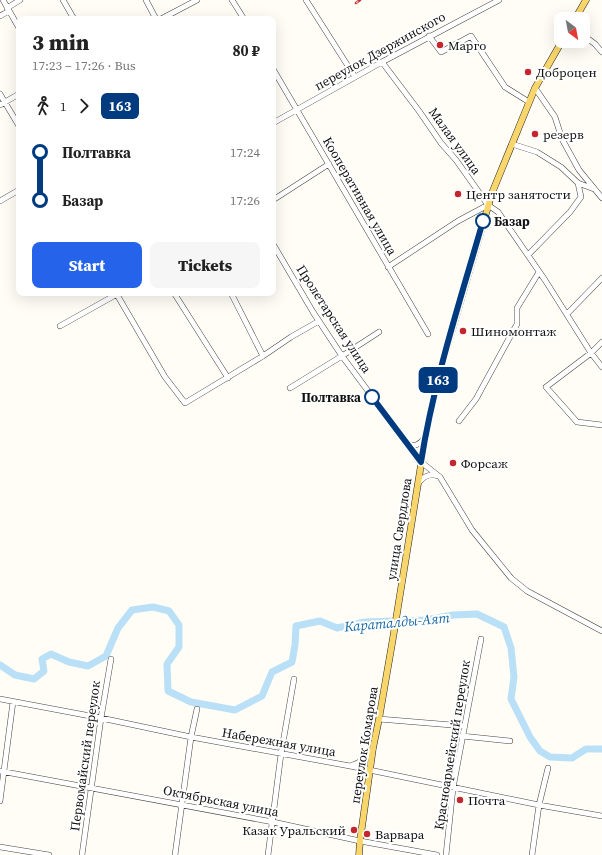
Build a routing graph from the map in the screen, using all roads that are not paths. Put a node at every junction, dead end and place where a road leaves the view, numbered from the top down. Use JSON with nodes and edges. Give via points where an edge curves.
{"nodes":[{"id":1,"x":3,"y":0,"type":"edge"},
{"id":2,"x":20,"y":0,"type":"edge"},
{"id":3,"x":63,"y":0,"type":"edge"},
{"id":4,"x":146,"y":0,"type":"edge"},
{"id":5,"x":197,"y":0,"type":"edge"},
{"id":6,"x":232,"y":0,"type":"edge"},
{"id":7,"x":306,"y":0,"type":"edge"},
{"id":8,"x":499,"y":0,"type":"edge"},
{"id":9,"x":586,"y":0,"type":"edge"},
{"id":10,"x":8,"y":9,"type":"junction"},
{"id":11,"x":579,"y":12,"type":"edge"},
{"id":12,"x":0,"y":16,"type":"edge"},
{"id":13,"x":72,"y":16,"type":"edge"},
{"id":14,"x":154,"y":16,"type":"edge"},
{"id":15,"x":167,"y":16,"type":"edge"},
{"id":16,"x":242,"y":16,"type":"edge"},
{"id":17,"x":16,"y":23,"type":"edge"},
{"id":18,"x":429,"y":36,"type":"junction"},
{"id":19,"x":590,"y":40,"type":"edge"},
{"id":20,"x":558,"y":48,"type":"edge"},
{"id":21,"x":602,"y":52,"type":"edge"},
{"id":22,"x":382,"y":62,"type":"junction"},
{"id":23,"x":276,"y":73,"type":"edge"},
{"id":24,"x":355,"y":77,"type":"junction"},
{"id":25,"x":535,"y":88,"type":"junction"},
{"id":26,"x":0,"y":94,"type":"edge"},
{"id":27,"x":16,"y":96,"type":"edge"},
{"id":28,"x":529,"y":102,"type":"junction"},
{"id":29,"x":2,"y":104,"type":"edge"},
{"id":30,"x":297,"y":110,"type":"junction"},
{"id":31,"x":276,"y":121,"type":"edge"},
{"id":32,"x":16,"y":122,"type":"edge"},
{"id":33,"x":512,"y":144,"type":"junction"},
{"id":34,"x":328,"y":164,"type":"junction"},
{"id":35,"x":578,"y":183,"type":"junction"},
{"id":36,"x":594,"y":189,"type":"junction"},
{"id":37,"x":16,"y":192,"type":"edge"},
{"id":38,"x":276,"y":198,"type":"edge"},
{"id":39,"x":602,"y":198,"type":"edge"},
{"id":40,"x":0,"y":201,"type":"edge"},
{"id":41,"x":488,"y":205,"type":"junction"},
{"id":42,"x":276,"y":249,"type":"edge"},
{"id":43,"x":528,"y":255,"type":"junction"},
{"id":44,"x":388,"y":267,"type":"junction"},
{"id":45,"x":539,"y":272,"type":"junction"},
{"id":46,"x":602,"y":278,"type":"edge"},
{"id":47,"x":113,"y":296,"type":"edge"},
{"id":48,"x":118,"y":296,"type":"edge"},
{"id":49,"x":176,"y":296,"type":"edge"},
{"id":50,"x":233,"y":296,"type":"edge"},
{"id":51,"x":567,"y":314,"type":"junction"},
{"id":52,"x":319,"y":321,"type":"junction"},
{"id":53,"x":60,"y":326,"type":"dead end"},
{"id":54,"x":379,"y":332,"type":"dead end"},
{"id":55,"x":428,"y":334,"type":"dead end"},
{"id":56,"x":602,"y":342,"type":"edge"},
{"id":57,"x":591,"y":353,"type":"junction"},
{"id":58,"x":263,"y":356,"type":"junction"},
{"id":59,"x":342,"y":356,"type":"junction"},
{"id":60,"x":602,"y":367,"type":"edge"},
{"id":61,"x":228,"y":378,"type":"junction"},
{"id":62,"x":290,"y":388,"type":"dead end"},
{"id":63,"x":459,"y":421,"type":"dead end"},
{"id":64,"x":602,"y":425,"type":"edge"},
{"id":65,"x":426,"y":434,"type":"junction"},
{"id":66,"x":407,"y":443,"type":"junction"},
{"id":67,"x":421,"y":462,"type":"junction"},
{"id":68,"x":440,"y":477,"type":"junction"},
{"id":69,"x":417,"y":487,"type":"junction"},
{"id":70,"x":602,"y":631,"type":"edge"},
{"id":71,"x":393,"y":638,"type":"joint"},
{"id":72,"x":481,"y":639,"type":"dead end"},
{"id":73,"x":111,"y":659,"type":"dead end"},
{"id":74,"x":294,"y":679,"type":"dead end"},
{"id":75,"x":0,"y":699,"type":"edge"},
{"id":76,"x":13,"y":702,"type":"junction"},
{"id":77,"x":197,"y":709,"type":"dead end"},
{"id":78,"x":101,"y":718,"type":"junction"},
{"id":79,"x":379,"y":718,"type":"junction"},
{"id":80,"x":464,"y":726,"type":"junction"},
{"id":81,"x":462,"y":736,"type":"junction"},
{"id":82,"x":191,"y":737,"type":"junction"},
{"id":83,"x":510,"y":741,"type":"dead end"},
{"id":84,"x":373,"y":748,"type":"junction"},
{"id":85,"x":281,"y":754,"type":"junction"},
{"id":86,"x":350,"y":766,"type":"junction"},
{"id":87,"x":548,"y":768,"type":"dead end"},
{"id":88,"x":2,"y":771,"type":"edge"},
{"id":89,"x":369,"y":771,"type":"junction"},
{"id":90,"x":91,"y":788,"type":"junction"},
{"id":91,"x":453,"y":788,"type":"junction"},
{"id":92,"x":0,"y":801,"type":"edge"},
{"id":93,"x":182,"y":805,"type":"junction"},
{"id":94,"x":539,"y":805,"type":"junction"},
{"id":95,"x":602,"y":816,"type":"edge"},
{"id":96,"x":273,"y":822,"type":"junction"},
{"id":97,"x":360,"y":841,"type":"junction"},
{"id":98,"x":0,"y":847,"type":"edge"},
{"id":99,"x":49,"y":855,"type":"edge"},
{"id":100,"x":82,"y":855,"type":"edge"},
{"id":101,"x":175,"y":855,"type":"edge"},
{"id":102,"x":268,"y":855,"type":"edge"},
{"id":103,"x":359,"y":855,"type":"edge"},
{"id":104,"x":438,"y":855,"type":"edge"},
{"id":105,"x":446,"y":855,"type":"edge"},
{"id":106,"x":532,"y":855,"type":"edge"}],
"edges":[{"from":1,"to":10,"type":"street"},
{"from":2,"to":10,"type":"street"},
{"from":3,"to":13,"type":"street"},
{"from":4,"to":14,"type":"street"},
{"from":5,"to":15,"type":"street"},
{"from":6,"to":16,"type":"street"},
{"from":7,"to":24,"type":"street"},
{"from":8,"to":18,"type":"street","name":"переулок Дзержинского"},
{"from":9,"to":11,"type":"main road"},
{"from":10,"to":12,"type":"street"},
{"from":10,"to":17,"type":"street"},
{"from":18,"to":22,"type":"street","name":"переулок Дзержинского"},
{"from":18,"to":28,"type":"street","via":[[441,52],[471,36],[505,87]]},
{"from":19,"to":21,"type":"street"},
{"from":20,"to":25,"type":"main road","name":"улица Свердлова"},
{"from":22,"to":24,"type":"street","name":"переулок Дзержинского"},
{"from":22,"to":41,"type":"street","name":"Малая улица"},
{"from":23,"to":30,"type":"street","name":"Кооперативная улица"},
{"from":24,"to":30,"type":"street","name":"переулок Дзержинского"},
{"from":25,"to":28,"type":"main road","name":"улица Свердлова"},
{"from":25,"to":36,"type":"street","via":[[554,117],[562,139],[579,170]]},
{"from":26,"to":29,"type":"street"},
{"from":27,"to":29,"type":"street"},
{"from":28,"to":33,"type":"main road","name":"улица Свердлова"},
{"from":29,"to":32,"type":"street"},
{"from":30,"to":31,"type":"street","name":"переулок Дзержинского"},
{"from":30,"to":34,"type":"street","name":"Кооперативная улица"},
{"from":33,"to":35,"type":"street","via":[[537,152],[562,167]]},
{"from":33,"to":41,"type":"main road","name":"улица Свердлова"},
{"from":34,"to":38,"type":"street"},
{"from":34,"to":44,"type":"street","name":"Кооперативная улица"},
{"from":35,"to":36,"type":"street"},
{"from":35,"to":43,"type":"street","via":[[581,197]]},
{"from":36,"to":39,"type":"street"},
{"from":37,"to":40,"type":"street"},
{"from":41,"to":43,"type":"street","name":"Малая улица","via":[[498,212]]},
{"from":41,"to":44,"type":"street","via":[[458,221]]},
{"from":41,"to":65,"type":"main road","name":"улица Свердлова","via":[[439,375]]},
{"from":42,"to":52,"type":"street","name":"Пролетарская улица"},
{"from":43,"to":45,"type":"street","name":"Малая улица"},
{"from":44,"to":55,"type":"street","name":"Кооперативная улица"},
{"from":45,"to":51,"type":"street","name":"Малая улица"},
{"from":45,"to":63,"type":"street","via":[[517,308],[516,324],[476,399]]},
{"from":46,"to":51,"type":"street"},
{"from":47,"to":53,"type":"street"},
{"from":48,"to":61,"type":"street","via":[[165,377],[185,403]]},
{"from":49,"to":61,"type":"street"},
{"from":50,"to":58,"type":"street"},
{"from":51,"to":57,"type":"street","name":"Малая улица"},
{"from":52,"to":58,"type":"street"},
{"from":52,"to":59,"type":"street","name":"Пролетарская улица"},
{"from":54,"to":59,"type":"street"},
{"from":56,"to":57,"type":"street"},
{"from":57,"to":60,"type":"street","name":"Малая улица"},
{"from":57,"to":64,"type":"street","via":[[546,387],[576,422]]},
{"from":58,"to":61,"type":"street"},
{"from":59,"to":62,"type":"street"},
{"from":59,"to":66,"type":"street","name":"Пролетарская улица"},
{"from":65,"to":66,"type":"street","via":[[423,441],[415,446]]},
{"from":65,"to":67,"type":"main road","name":"улица Свердлова"},
{"from":66,"to":67,"type":"street","name":"Пролетарская улица"},
{"from":67,"to":68,"type":"street","name":"Пролетарская улица"},
{"from":67,"to":69,"type":"main road","name":"улица Свердлова"},
{"from":68,"to":69,"type":"street","via":[[423,477]]},
{"from":68,"to":70,"type":"street","via":[[472,530],[511,578],[527,591]]},
{"from":69,"to":71,"type":"main road","name":"улица Свердлова"},
{"from":71,"to":79,"type":"main road","name":"переулок Комарова"},
{"from":72,"to":80,"type":"street","name":"Красноармейский переулок"},
{"from":73,"to":78,"type":"street","name":"Первомайский переулок"},
{"from":74,"to":85,"type":"street"},
{"from":75,"to":76,"type":"street","name":"Набережная улица"},
{"from":76,"to":78,"type":"street","name":"Набережная улица"},
{"from":76,"to":88,"type":"street"},
{"from":77,"to":82,"type":"street"},
{"from":78,"to":82,"type":"street","name":"Набережная улица"},
{"from":78,"to":90,"type":"street","name":"Первомайский переулок"},
{"from":79,"to":80,"type":"street"},
{"from":79,"to":84,"type":"main road","name":"переулок Комарова"},
{"from":80,"to":81,"type":"street","name":"Красноармейский переулок"},
{"from":81,"to":83,"type":"street"},
{"from":81,"to":91,"type":"street","name":"Красноармейский переулок"},
{"from":82,"to":85,"type":"street","name":"Набережная улица"},
{"from":82,"to":93,"type":"street"},
{"from":84,"to":86,"type":"street","via":[[364,760]]},
{"from":84,"to":89,"type":"main road","name":"переулок Комарова"},
{"from":85,"to":86,"type":"street","name":"Набережная улица"},
{"from":85,"to":96,"type":"street"},
{"from":86,"to":89,"type":"street","name":"Набережная улица"},
{"from":87,"to":94,"type":"street"},
{"from":88,"to":90,"type":"street","name":"Октябрьская улица"},
{"from":88,"to":92,"type":"street"},
{"from":89,"to":91,"type":"street","name":"Набережная улица"},
{"from":89,"to":97,"type":"main road","name":"переулок Комарова"},
{"from":90,"to":93,"type":"street","name":"Октябрьская улица"},
{"from":90,"to":100,"type":"street","name":"Первомайский переулок"},
{"from":91,"to":94,"type":"street","name":"Набережная улица"},
{"from":91,"to":105,"type":"street","name":"Красноармейский переулок"},
{"from":93,"to":96,"type":"street","name":"Октябрьская улица"},
{"from":93,"to":101,"type":"street"},
{"from":94,"to":95,"type":"street","name":"Набережная улица"},
{"from":94,"to":106,"type":"street"},
{"from":96,"to":97,"type":"street","name":"Октябрьская улица"},
{"from":96,"to":102,"type":"street"},
{"from":97,"to":103,"type":"main road","name":"переулок Комарова"},
{"from":97,"to":104,"type":"street","name":"Октябрьская улица"},
{"from":98,"to":99,"type":"street"}]}
